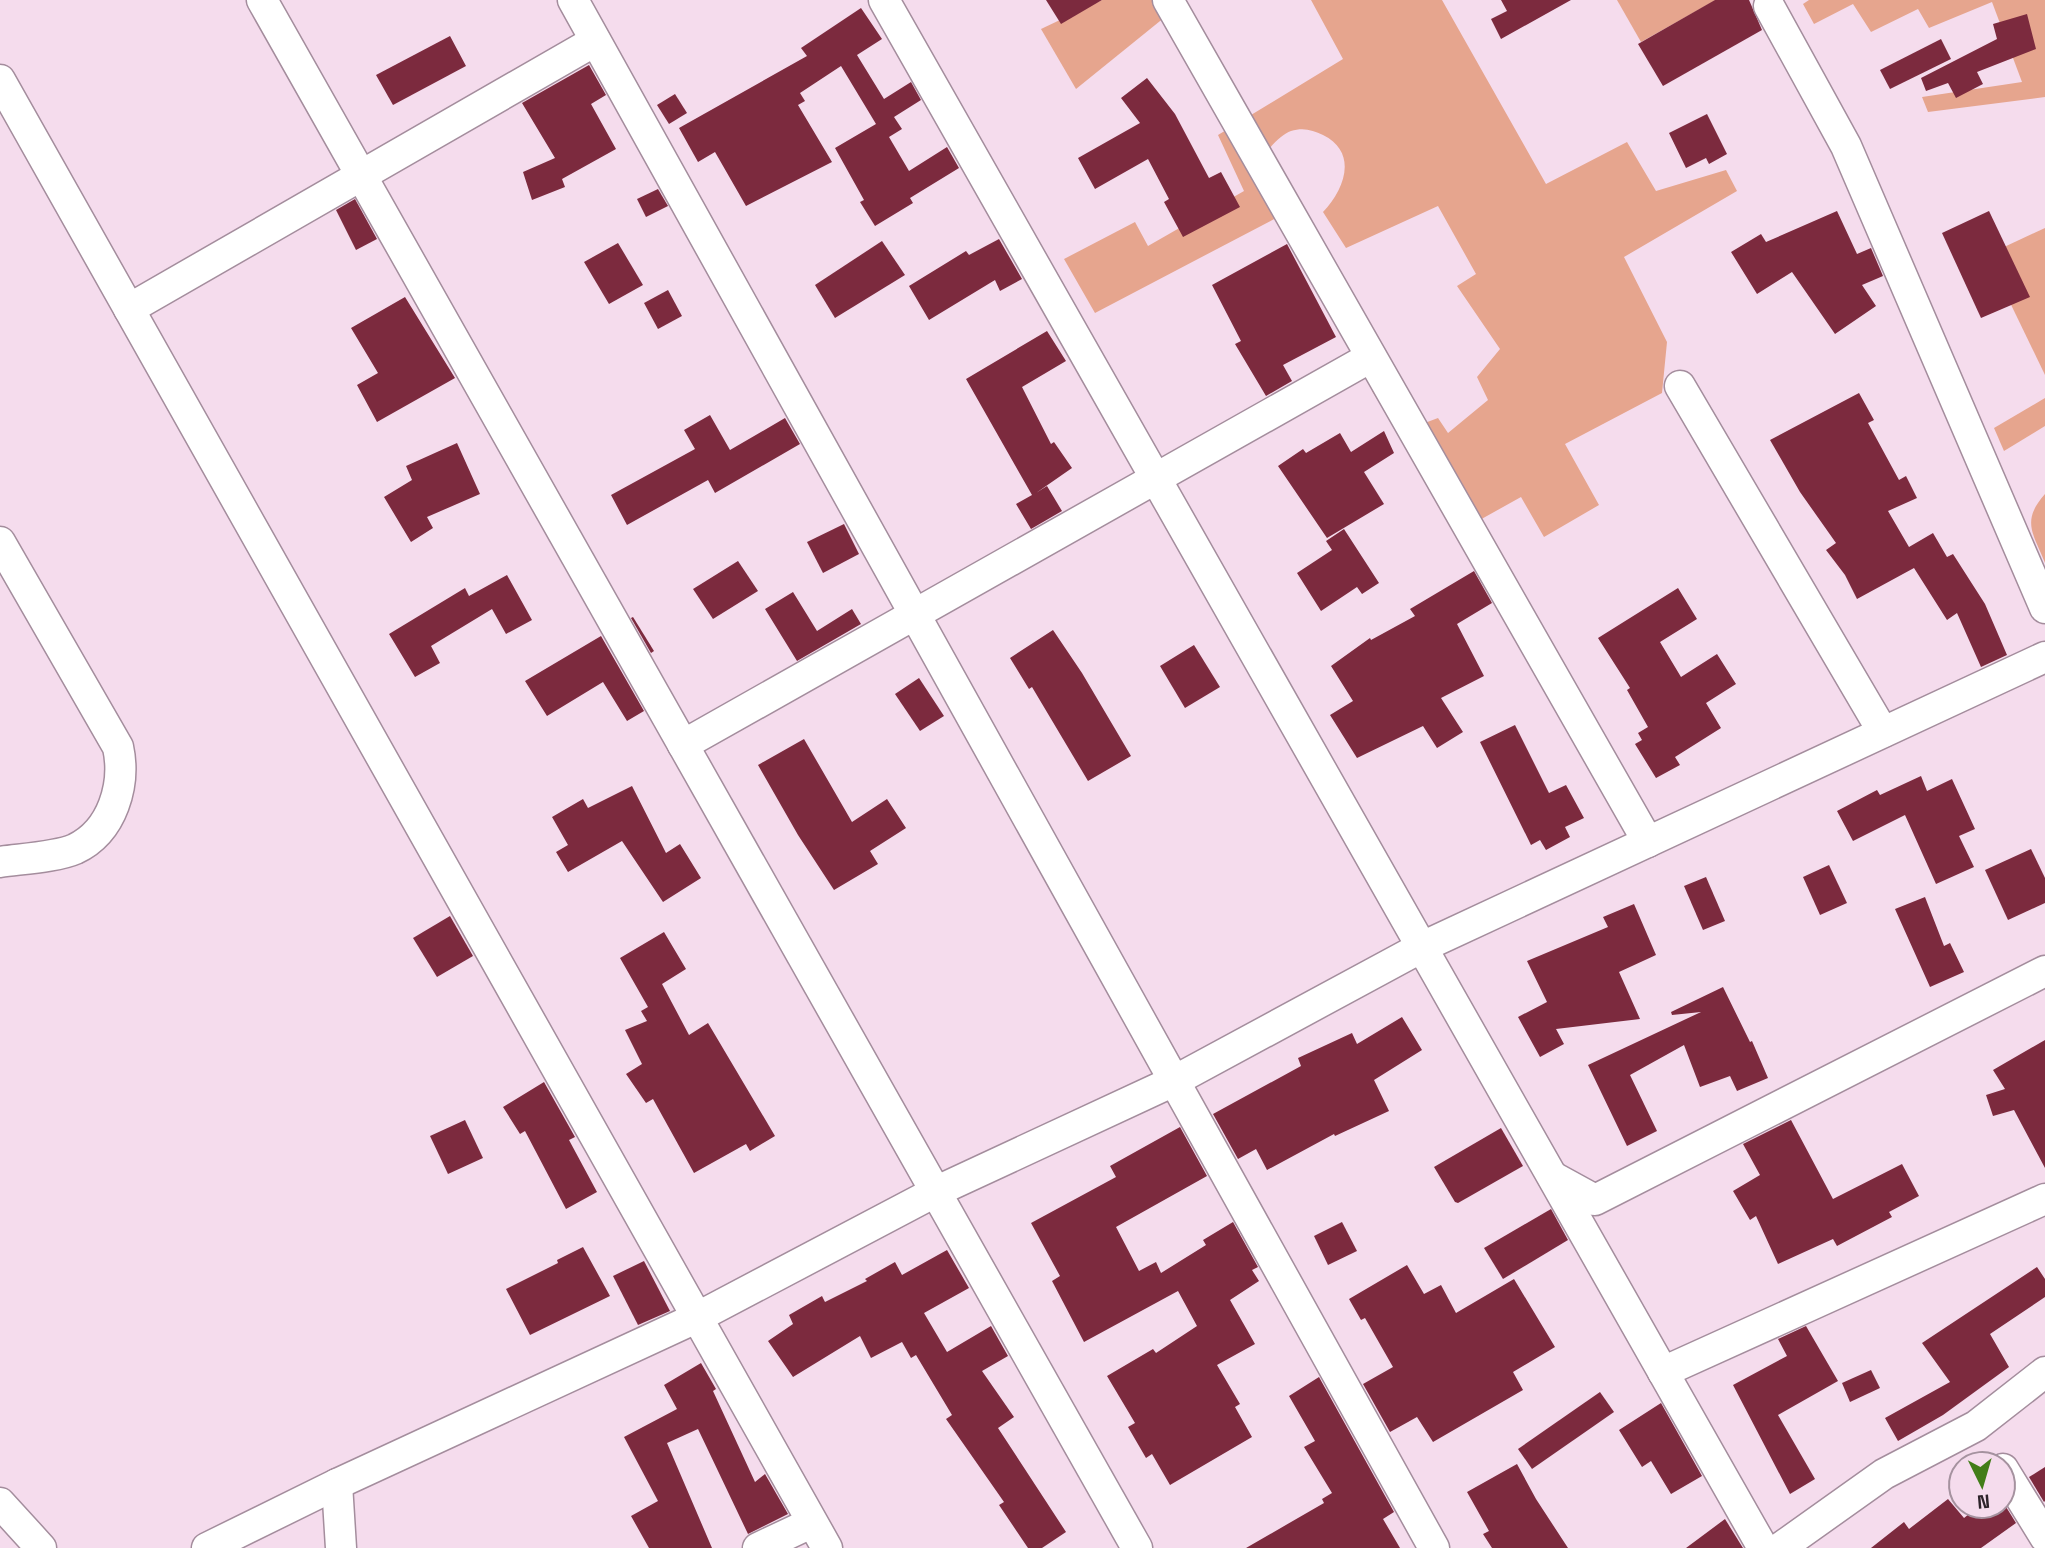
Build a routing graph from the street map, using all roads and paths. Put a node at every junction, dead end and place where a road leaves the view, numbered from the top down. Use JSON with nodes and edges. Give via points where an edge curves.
{"nodes":[{"id":1,"x":262,"y":0,"type":"edge"},
{"id":2,"x":573,"y":0,"type":"edge"},
{"id":3,"x":884,"y":0,"type":"edge"},
{"id":4,"x":1168,"y":0,"type":"edge"},
{"id":5,"x":1769,"y":6,"type":"dead end"},
{"id":6,"x":596,"y":41,"type":"junction"},
{"id":7,"x":0,"y":80,"type":"edge"},
{"id":8,"x":362,"y":178,"type":"junction"},
{"id":9,"x":129,"y":309,"type":"junction"},
{"id":10,"x":1371,"y":358,"type":"junction"},
{"id":11,"x":1680,"y":386,"type":"dead end"},
{"id":12,"x":1156,"y":479,"type":"junction"},
{"id":13,"x":0,"y":542,"type":"edge"},
{"id":14,"x":2045,"y":608,"type":"edge"},
{"id":15,"x":915,"y":615,"type":"junction"},
{"id":16,"x":2045,"y":657,"type":"edge"},
{"id":17,"x":1883,"y":732,"type":"junction"},
{"id":18,"x":683,"y":745,"type":"junction"},
{"id":19,"x":1648,"y":842,"type":"junction"},
{"id":20,"x":0,"y":862,"type":"edge"},
{"id":21,"x":1422,"y":947,"type":"junction"},
{"id":22,"x":2045,"y":971,"type":"edge"},
{"id":23,"x":1174,"y":1081,"type":"junction"},
{"id":24,"x":1552,"y":1177,"type":"junction"},
{"id":25,"x":935,"y":1192,"type":"junction"},
{"id":26,"x":2045,"y":1199,"type":"edge"},
{"id":27,"x":696,"y":1318,"type":"junction"},
{"id":28,"x":1663,"y":1372,"type":"junction"},
{"id":29,"x":2045,"y":1372,"type":"edge"},
{"id":30,"x":1976,"y":1426,"type":"junction"},
{"id":31,"x":1991,"y":1450,"type":"edge"},
{"id":32,"x":337,"y":1484,"type":"junction"},
{"id":33,"x":2017,"y":1492,"type":"edge"},
{"id":34,"x":0,"y":1503,"type":"edge"},
{"id":35,"x":811,"y":1523,"type":"junction"},
{"id":36,"x":2045,"y":1537,"type":"edge"},
{"id":37,"x":41,"y":1548,"type":"edge"},
{"id":38,"x":207,"y":1548,"type":"edge"},
{"id":39,"x":341,"y":1548,"type":"edge"},
{"id":40,"x":758,"y":1548,"type":"edge"},
{"id":41,"x":827,"y":1548,"type":"edge"},
{"id":42,"x":1137,"y":1548,"type":"edge"},
{"id":43,"x":1434,"y":1548,"type":"edge"},
{"id":44,"x":1763,"y":1548,"type":"edge"},
{"id":45,"x":1780,"y":1548,"type":"edge"}],
"edges":[{"from":1,"to":8,"type":"street"},
{"from":2,"to":6,"type":"street"},
{"from":3,"to":12,"type":"street"},
{"from":4,"to":10,"type":"street"},
{"from":5,"to":14,"type":"street","via":[[1846,146]]},
{"from":6,"to":8,"type":"street"},
{"from":6,"to":15,"type":"street"},
{"from":7,"to":9,"type":"street"},
{"from":8,"to":9,"type":"street"},
{"from":8,"to":18,"type":"street"},
{"from":9,"to":27,"type":"street"},
{"from":10,"to":12,"type":"street"},
{"from":10,"to":19,"type":"street"},
{"from":11,"to":17,"type":"street"},
{"from":12,"to":15,"type":"street"},
{"from":12,"to":21,"type":"street"},
{"from":13,"to":20,"type":"street","via":[[118,747],[123,771],[115,804],[101,827],[75,849]]},
{"from":15,"to":18,"type":"street"},
{"from":15,"to":23,"type":"street"},
{"from":16,"to":17,"type":"street"},
{"from":17,"to":19,"type":"street"},
{"from":18,"to":25,"type":"street"},
{"from":19,"to":21,"type":"street"},
{"from":21,"to":23,"type":"street"},
{"from":21,"to":24,"type":"street"},
{"from":22,"to":24,"type":"street","via":[[1595,1200]]},
{"from":23,"to":25,"type":"street"},
{"from":23,"to":43,"type":"street"},
{"from":24,"to":28,"type":"street"},
{"from":25,"to":27,"type":"street"},
{"from":25,"to":42,"type":"street"},
{"from":26,"to":28,"type":"street"},
{"from":27,"to":32,"type":"street"},
{"from":27,"to":35,"type":"street"},
{"from":28,"to":44,"type":"street"},
{"from":29,"to":30,"type":"street"},
{"from":30,"to":31,"type":"street"},
{"from":30,"to":45,"type":"street","via":[[1884,1474]]},
{"from":32,"to":38,"type":"street"},
{"from":32,"to":39,"type":"street"},
{"from":33,"to":36,"type":"street"},
{"from":34,"to":37,"type":"street"},
{"from":35,"to":40,"type":"street"},
{"from":35,"to":41,"type":"street"}]}
